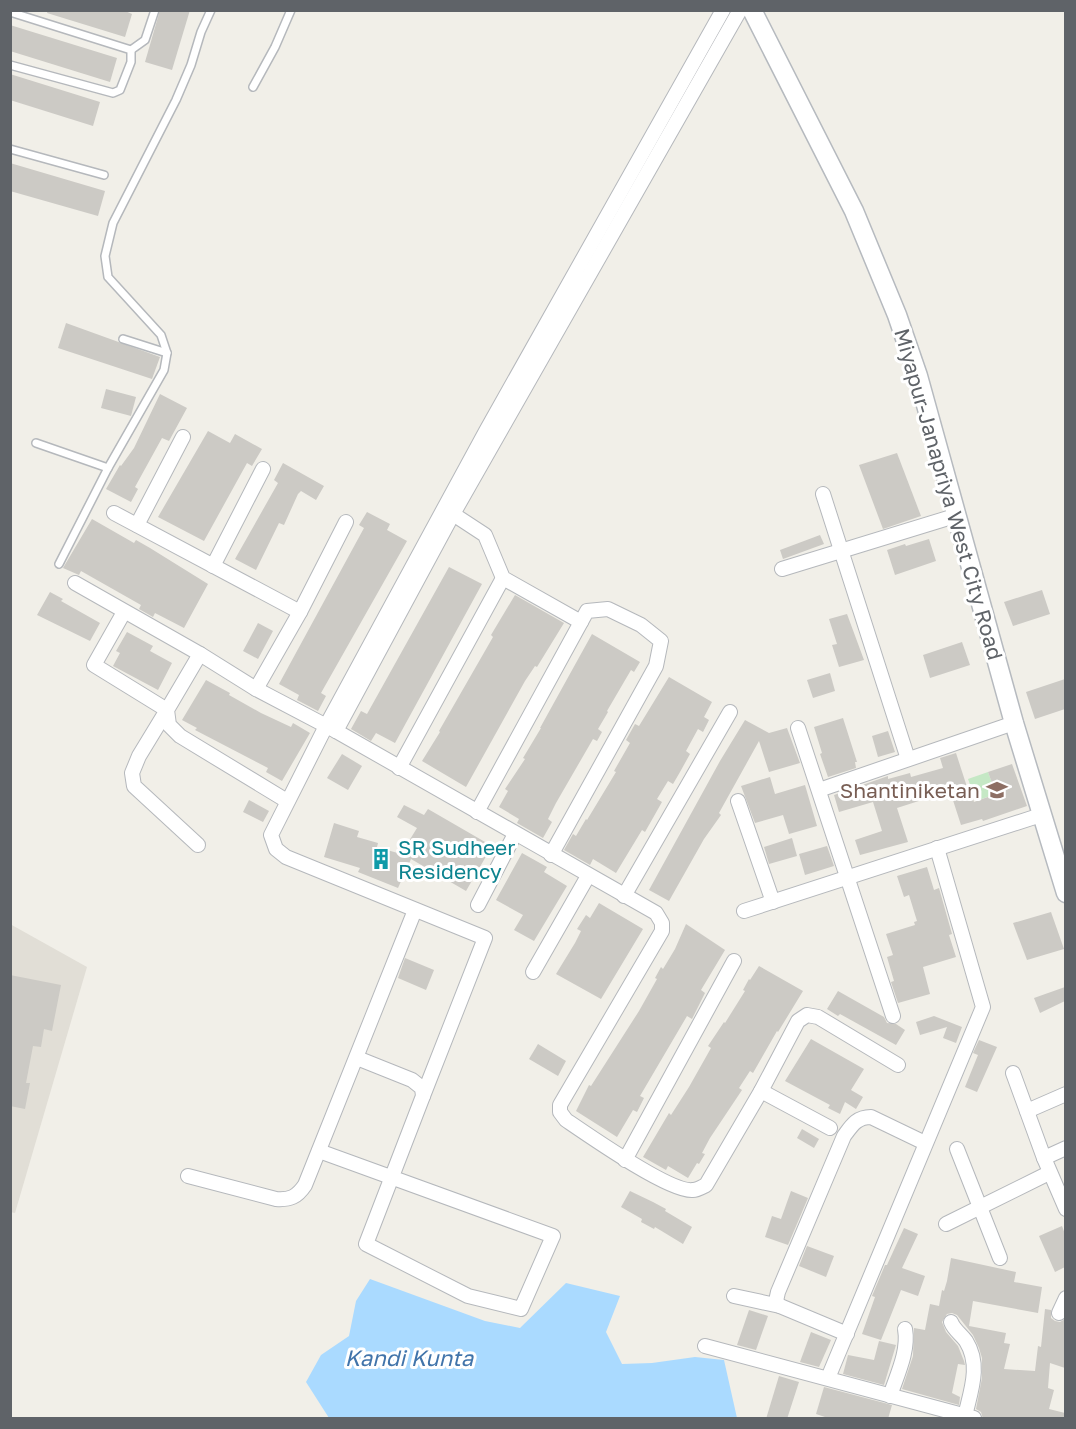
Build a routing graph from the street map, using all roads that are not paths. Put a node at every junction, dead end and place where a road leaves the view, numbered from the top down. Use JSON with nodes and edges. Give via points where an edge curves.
{"nodes":[{"id":1,"x":155,"y":10,"type":"edge"},
{"id":2,"x":211,"y":10,"type":"edge"},
{"id":3,"x":291,"y":10,"type":"edge"},
{"id":4,"x":723,"y":10,"type":"edge"},
{"id":5,"x":740,"y":10,"type":"edge"},
{"id":6,"x":752,"y":10,"type":"edge"},
{"id":7,"x":10,"y":12,"type":"edge"},
{"id":8,"x":132,"y":50,"type":"junction"},
{"id":9,"x":10,"y":65,"type":"edge"},
{"id":10,"x":253,"y":87,"type":"dead end"},
{"id":11,"x":10,"y":149,"type":"edge"},
{"id":12,"x":104,"y":175,"type":"dead end"},
{"id":13,"x":123,"y":339,"type":"dead end"},
{"id":14,"x":167,"y":353,"type":"junction"},
{"id":15,"x":183,"y":437,"type":"dead end"},
{"id":16,"x":36,"y":443,"type":"dead end"},
{"id":17,"x":108,"y":468,"type":"junction"},
{"id":18,"x":263,"y":469,"type":"dead end"},
{"id":19,"x":824,"y":494,"type":"dead end"},
{"id":20,"x":114,"y":513,"type":"dead end"},
{"id":21,"x":453,"y":514,"type":"junction"},
{"id":22,"x":958,"y":515,"type":"junction"},
{"id":23,"x":346,"y":522,"type":"dead end"},
{"id":24,"x":137,"y":525,"type":"junction"},
{"id":25,"x":841,"y":551,"type":"junction"},
{"id":26,"x":59,"y":564,"type":"dead end"},
{"id":27,"x":213,"y":566,"type":"junction"},
{"id":28,"x":782,"y":569,"type":"dead end"},
{"id":29,"x":503,"y":578,"type":"junction"},
{"id":30,"x":75,"y":583,"type":"dead end"},
{"id":31,"x":124,"y":612,"type":"junction"},
{"id":32,"x":300,"y":612,"type":"junction"},
{"id":33,"x":581,"y":622,"type":"junction"},
{"id":34,"x":200,"y":654,"type":"junction"},
{"id":35,"x":256,"y":689,"type":"junction"},
{"id":36,"x":167,"y":710,"type":"junction"},
{"id":37,"x":730,"y":712,"type":"dead end"},
{"id":38,"x":1014,"y":723,"type":"junction"},
{"id":39,"x":798,"y":728,"type":"dead end"},
{"id":40,"x":331,"y":729,"type":"junction"},
{"id":41,"x":908,"y":759,"type":"junction"},
{"id":42,"x":399,"y":768,"type":"junction"},
{"id":43,"x":819,"y":790,"type":"junction"},
{"id":44,"x":287,"y":801,"type":"junction"},
{"id":45,"x":738,"y":801,"type":"dead end"},
{"id":46,"x":477,"y":812,"type":"junction"},
{"id":47,"x":1041,"y":815,"type":"junction"},
{"id":48,"x":515,"y":834,"type":"junction"},
{"id":49,"x":198,"y":845,"type":"dead end"},
{"id":50,"x":937,"y":848,"type":"junction"},
{"id":51,"x":551,"y":855,"type":"junction"},
{"id":52,"x":588,"y":876,"type":"junction"},
{"id":53,"x":848,"y":878,"type":"junction"},
{"id":54,"x":1065,"y":893,"type":"edge"},
{"id":55,"x":624,"y":896,"type":"junction"},
{"id":56,"x":773,"y":902,"type":"junction"},
{"id":57,"x":478,"y":905,"type":"dead end"},
{"id":58,"x":415,"y":910,"type":"junction"},
{"id":59,"x":744,"y":911,"type":"dead end"},
{"id":60,"x":734,"y":962,"type":"dead end"},
{"id":61,"x":533,"y":972,"type":"dead end"},
{"id":62,"x":893,"y":1016,"type":"dead end"},
{"id":63,"x":357,"y":1058,"type":"junction"},
{"id":64,"x":898,"y":1065,"type":"dead end"},
{"id":65,"x":1013,"y":1073,"type":"dead end"},
{"id":66,"x":761,"y":1090,"type":"junction"},
{"id":67,"x":1065,"y":1094,"type":"edge"},
{"id":68,"x":423,"y":1096,"type":"junction"},
{"id":69,"x":1027,"y":1111,"type":"junction"},
{"id":70,"x":830,"y":1128,"type":"dead end"},
{"id":71,"x":926,"y":1143,"type":"junction"},
{"id":72,"x":1065,"y":1148,"type":"edge"},
{"id":73,"x":957,"y":1149,"type":"dead end"},
{"id":74,"x":319,"y":1151,"type":"junction"},
{"id":75,"x":1044,"y":1158,"type":"junction"},
{"id":76,"x":625,"y":1160,"type":"junction"},
{"id":77,"x":1049,"y":1173,"type":"junction"},
{"id":78,"x":188,"y":1176,"type":"dead end"},
{"id":79,"x":393,"y":1177,"type":"junction"},
{"id":80,"x":978,"y":1207,"type":"junction"},
{"id":81,"x":1065,"y":1209,"type":"edge"},
{"id":82,"x":946,"y":1224,"type":"dead end"},
{"id":83,"x":1000,"y":1258,"type":"dead end"},
{"id":84,"x":734,"y":1296,"type":"dead end"},
{"id":85,"x":1065,"y":1298,"type":"edge"},
{"id":86,"x":780,"y":1306,"type":"junction"},
{"id":87,"x":1059,"y":1313,"type":"dead end"},
{"id":88,"x":951,"y":1323,"type":"dead end"},
{"id":89,"x":904,"y":1329,"type":"dead end"},
{"id":90,"x":847,"y":1334,"type":"junction"},
{"id":91,"x":705,"y":1346,"type":"dead end"},
{"id":92,"x":828,"y":1378,"type":"junction"},
{"id":93,"x":890,"y":1396,"type":"junction"},
{"id":94,"x":949,"y":1416,"type":"edge"},
{"id":95,"x":969,"y":1417,"type":"edge"}],
"edges":[{"from":1,"to":8,"type":"lane","via":[[145,40]]},
{"from":2,"to":14,"type":"lane","via":[[176,100],[112,223],[105,256],[108,277],[161,335]]},
{"from":3,"to":10,"type":"lane"},
{"from":4,"to":40,"type":"street","via":[[486,431]]},
{"from":5,"to":21,"type":"street"},
{"from":6,"to":22,"type":"street","name":"Miyapur-Janapriya West City Road","via":[[854,211],[897,315]]},
{"from":7,"to":8,"type":"lane"},
{"from":8,"to":9,"type":"lane","via":[[120,90],[113,93]]},
{"from":11,"to":12,"type":"lane"},
{"from":13,"to":14,"type":"lane"},
{"from":14,"to":17,"type":"lane","via":[[164,370]]},
{"from":15,"to":24,"type":"street"},
{"from":16,"to":17,"type":"lane"},
{"from":17,"to":26,"type":"lane"},
{"from":18,"to":27,"type":"street"},
{"from":19,"to":25,"type":"street"},
{"from":20,"to":24,"type":"street"},
{"from":21,"to":29,"type":"street","via":[[485,535]]},
{"from":21,"to":40,"type":"street"},
{"from":22,"to":25,"type":"street"},
{"from":22,"to":38,"type":"street","name":"Miyapur-Janapriya West City Road"},
{"from":23,"to":32,"type":"street"},
{"from":24,"to":27,"type":"street"},
{"from":25,"to":28,"type":"street"},
{"from":25,"to":41,"type":"street"},
{"from":27,"to":32,"type":"street"},
{"from":29,"to":33,"type":"street"},
{"from":29,"to":42,"type":"street"},
{"from":30,"to":31,"type":"street"},
{"from":31,"to":34,"type":"street"},
{"from":31,"to":36,"type":"street","via":[[94,664]]},
{"from":32,"to":35,"type":"street"},
{"from":33,"to":46,"type":"street"},
{"from":33,"to":51,"type":"street","via":[[586,611],[608,609],[641,625],[661,641],[656,666]]},
{"from":34,"to":35,"type":"street"},
{"from":34,"to":36,"type":"street"},
{"from":35,"to":40,"type":"street"},
{"from":36,"to":44,"type":"street","via":[[169,725],[180,736]]},
{"from":36,"to":49,"type":"street","via":[[139,756],[132,773],[134,786]]},
{"from":37,"to":55,"type":"street"},
{"from":38,"to":41,"type":"street"},
{"from":38,"to":47,"type":"street","name":"Miyapur-Janapriya West City Road"},
{"from":39,"to":43,"type":"street"},
{"from":40,"to":42,"type":"street"},
{"from":40,"to":44,"type":"street"},
{"from":41,"to":43,"type":"street"},
{"from":42,"to":46,"type":"street"},
{"from":43,"to":53,"type":"street"},
{"from":44,"to":58,"type":"street","via":[[271,836],[276,849],[286,857]]},
{"from":45,"to":56,"type":"street"},
{"from":46,"to":48,"type":"street"},
{"from":47,"to":50,"type":"street"},
{"from":47,"to":54,"type":"street","name":"Miyapur-Janapriya West City Road"},
{"from":48,"to":51,"type":"street"},
{"from":48,"to":57,"type":"street"},
{"from":50,"to":53,"type":"street"},
{"from":50,"to":71,"type":"street","via":[[984,1007]]},
{"from":51,"to":52,"type":"street"},
{"from":52,"to":55,"type":"street"},
{"from":52,"to":61,"type":"street"},
{"from":53,"to":56,"type":"street"},
{"from":53,"to":62,"type":"street"},
{"from":55,"to":76,"type":"street","via":[[656,913],[662,931],[560,1105],[560,1112]]},
{"from":56,"to":59,"type":"street"},
{"from":58,"to":63,"type":"street"},
{"from":58,"to":68,"type":"street","via":[[486,938]]},
{"from":60,"to":76,"type":"street"},
{"from":63,"to":68,"type":"street","via":[[412,1080],[422,1089]]},
{"from":63,"to":74,"type":"street"},
{"from":64,"to":66,"type":"street","via":[[818,1017],[807,1015],[798,1021]]},
{"from":65,"to":69,"type":"street"},
{"from":66,"to":70,"type":"street"},
{"from":66,"to":76,"type":"street","via":[[706,1185],[681,1189]]},
{"from":67,"to":69,"type":"street"},
{"from":68,"to":79,"type":"street"},
{"from":69,"to":75,"type":"street"},
{"from":71,"to":86,"type":"street","via":[[872,1117],[856,1120],[844,1136],[778,1292],[776,1300]]},
{"from":71,"to":90,"type":"street"},
{"from":72,"to":75,"type":"street"},
{"from":73,"to":80,"type":"street"},
{"from":74,"to":78,"type":"street","via":[[305,1185],[298,1195],[287,1200]]},
{"from":74,"to":79,"type":"street"},
{"from":75,"to":77,"type":"street"},
{"from":77,"to":80,"type":"street"},
{"from":77,"to":81,"type":"street"},
{"from":79,"to":79,"type":"street","via":[[366,1244],[468,1296],[521,1309],[553,1236]]},
{"from":80,"to":82,"type":"street"},
{"from":80,"to":83,"type":"street"},
{"from":84,"to":86,"type":"street"},
{"from":85,"to":87,"type":"street"},
{"from":86,"to":90,"type":"street"},
{"from":88,"to":95,"type":"street","via":[[966,1342],[974,1364]]},
{"from":89,"to":93,"type":"street","via":[[904,1350]]},
{"from":90,"to":92,"type":"street"},
{"from":91,"to":92,"type":"street"},
{"from":92,"to":93,"type":"street"},
{"from":93,"to":94,"type":"street"},
{"from":94,"to":95,"type":"street"}]}
